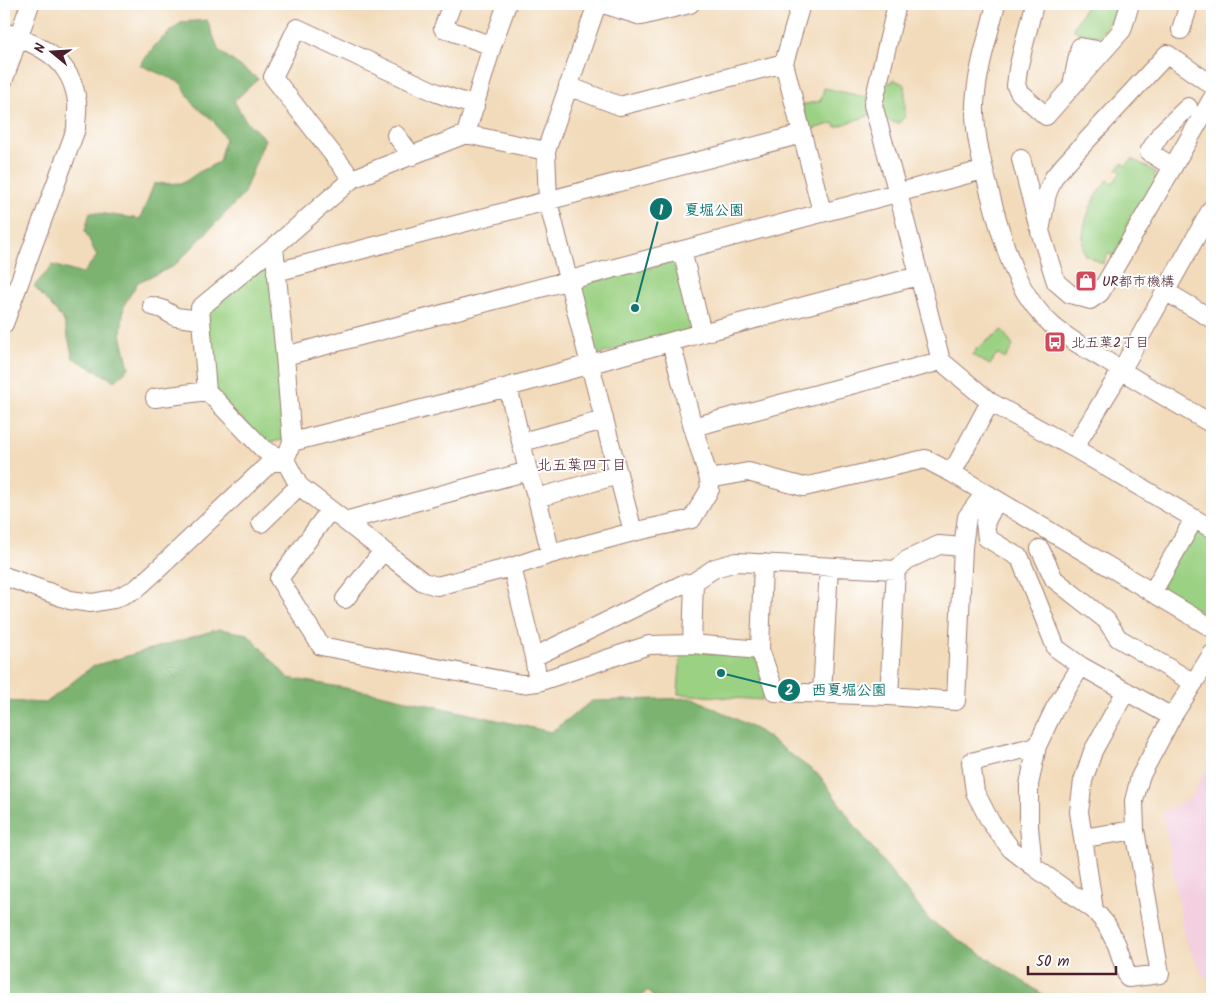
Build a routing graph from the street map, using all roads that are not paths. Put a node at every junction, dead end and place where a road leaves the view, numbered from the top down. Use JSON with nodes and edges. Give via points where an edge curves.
{"nodes":[{"id":1,"x":30,"y":4,"type":"edge"},
{"id":2,"x":452,"y":4,"type":"edge"},
{"id":3,"x":507,"y":4,"type":"edge"},
{"id":4,"x":598,"y":4,"type":"edge"},
{"id":5,"x":603,"y":4,"type":"edge"},
{"id":6,"x":690,"y":4,"type":"edge"},
{"id":7,"x":801,"y":4,"type":"edge"},
{"id":8,"x":897,"y":4,"type":"edge"},
{"id":9,"x":996,"y":4,"type":"edge"},
{"id":10,"x":1034,"y":4,"type":"edge"},
{"id":11,"x":1130,"y":4,"type":"edge"},
{"id":12,"x":1188,"y":4,"type":"edge"},
{"id":13,"x":1181,"y":30,"type":"dead end"},
{"id":14,"x":11,"y":35,"type":"edge"},
{"id":15,"x":492,"y":46,"type":"junction"},
{"id":16,"x":784,"y":63,"type":"junction"},
{"id":17,"x":4,"y":79,"type":"edge"},
{"id":18,"x":1212,"y":85,"type":"edge"},
{"id":19,"x":568,"y":86,"type":"junction"},
{"id":20,"x":1212,"y":99,"type":"edge"},
{"id":21,"x":474,"y":106,"type":"junction"},
{"id":22,"x":1188,"y":107,"type":"dead end"},
{"id":23,"x":466,"y":134,"type":"junction"},
{"id":24,"x":802,"y":134,"type":"junction"},
{"id":25,"x":396,"y":135,"type":"dead end"},
{"id":26,"x":546,"y":151,"type":"junction"},
{"id":27,"x":412,"y":156,"type":"junction"},
{"id":28,"x":1021,"y":159,"type":"dead end"},
{"id":29,"x":1173,"y":167,"type":"junction"},
{"id":30,"x":983,"y":170,"type":"junction"},
{"id":31,"x":352,"y":179,"type":"junction"},
{"id":32,"x":898,"y":193,"type":"junction"},
{"id":33,"x":548,"y":201,"type":"junction"},
{"id":34,"x":822,"y":212,"type":"junction"},
{"id":35,"x":1210,"y":218,"type":"edge"},
{"id":36,"x":1040,"y":231,"type":"junction"},
{"id":37,"x":274,"y":247,"type":"junction"},
{"id":38,"x":682,"y":250,"type":"junction"},
{"id":39,"x":276,"y":272,"type":"junction"},
{"id":40,"x":918,"y":276,"type":"junction"},
{"id":41,"x":567,"y":280,"type":"junction"},
{"id":42,"x":1165,"y":291,"type":"junction"},
{"id":43,"x":152,"y":306,"type":"dead end"},
{"id":44,"x":1212,"y":319,"type":"edge"},
{"id":45,"x":201,"y":320,"type":"junction"},
{"id":46,"x":4,"y":324,"type":"edge"},
{"id":47,"x":702,"y":334,"type":"junction"},
{"id":48,"x":671,"y":342,"type":"junction"},
{"id":49,"x":286,"y":356,"type":"junction"},
{"id":50,"x":941,"y":361,"type":"junction"},
{"id":51,"x":589,"y":364,"type":"junction"},
{"id":52,"x":1121,"y":371,"type":"junction"},
{"id":53,"x":508,"y":388,"type":"junction"},
{"id":54,"x":207,"y":391,"type":"junction"},
{"id":55,"x":156,"y":398,"type":"dead end"},
{"id":56,"x":990,"y":402,"type":"junction"},
{"id":57,"x":604,"y":420,"type":"junction"},
{"id":58,"x":1212,"y":424,"type":"edge"},
{"id":59,"x":693,"y":427,"type":"junction"},
{"id":60,"x":292,"y":442,"type":"junction"},
{"id":61,"x":522,"y":442,"type":"junction"},
{"id":62,"x":1074,"y":448,"type":"junction"},
{"id":63,"x":285,"y":460,"type":"junction"},
{"id":64,"x":528,"y":471,"type":"junction"},
{"id":65,"x":952,"y":473,"type":"junction"},
{"id":66,"x":618,"y":475,"type":"junction"},
{"id":67,"x":709,"y":480,"type":"junction"},
{"id":68,"x":299,"y":486,"type":"junction"},
{"id":69,"x":991,"y":497,"type":"junction"},
{"id":70,"x":537,"y":498,"type":"junction"},
{"id":71,"x":330,"y":510,"type":"junction"},
{"id":72,"x":1194,"y":519,"type":"junction"},
{"id":73,"x":346,"y":521,"type":"junction"},
{"id":74,"x":261,"y":523,"type":"dead end"},
{"id":75,"x":1212,"y":529,"type":"edge"},
{"id":76,"x":633,"y":532,"type":"junction"},
{"id":77,"x":964,"y":546,"type":"junction"},
{"id":78,"x":1040,"y":549,"type":"dead end"},
{"id":79,"x":383,"y":551,"type":"junction"},
{"id":80,"x":551,"y":554,"type":"junction"},
{"id":81,"x":763,"y":564,"type":"junction"},
{"id":82,"x":512,"y":567,"type":"junction"},
{"id":83,"x":829,"y":567,"type":"junction"},
{"id":84,"x":896,"y":570,"type":"junction"},
{"id":85,"x":4,"y":576,"type":"edge"},
{"id":86,"x":694,"y":582,"type":"junction"},
{"id":87,"x":1152,"y":592,"type":"junction"},
{"id":88,"x":345,"y":599,"type":"dead end"},
{"id":89,"x":1212,"y":628,"type":"edge"},
{"id":90,"x":692,"y":644,"type":"junction"},
{"id":91,"x":760,"y":650,"type":"junction"},
{"id":92,"x":1212,"y":654,"type":"edge"},
{"id":93,"x":534,"y":657,"type":"junction"},
{"id":94,"x":1081,"y":666,"type":"junction"},
{"id":95,"x":538,"y":682,"type":"junction"},
{"id":96,"x":1194,"y":683,"type":"junction"},
{"id":97,"x":1126,"y":691,"type":"junction"},
{"id":98,"x":822,"y":694,"type":"junction"},
{"id":99,"x":889,"y":696,"type":"junction"},
{"id":100,"x":1172,"y":717,"type":"junction"},
{"id":101,"x":1037,"y":746,"type":"junction"},
{"id":102,"x":1135,"y":830,"type":"junction"},
{"id":103,"x":1083,"y":838,"type":"junction"},
{"id":104,"x":1033,"y":866,"type":"junction"},
{"id":105,"x":1094,"y":910,"type":"junction"}],
"edges":[{"from":1,"to":14,"type":"street"},
{"from":2,"to":15,"type":"street","via":[[443,28]]},
{"from":3,"to":15,"type":"street"},
{"from":4,"to":19,"type":"street"},
{"from":5,"to":6,"type":"street","via":[[641,16]]},
{"from":7,"to":16,"type":"street"},
{"from":8,"to":32,"type":"street","via":[[873,105]]},
{"from":9,"to":30,"type":"street","via":[[977,84],[975,115]]},
{"from":10,"to":11,"type":"street","via":[[1016,86],[1046,116],[1123,29]]},
{"from":12,"to":13,"type":"street"},
{"from":14,"to":17,"type":"street"},
{"from":14,"to":46,"type":"street","via":[[46,51],[64,67],[77,102],[76,129]]},
{"from":15,"to":21,"type":"street"},
{"from":16,"to":19,"type":"street","via":[[620,106]]},
{"from":16,"to":24,"type":"street"},
{"from":18,"to":36,"type":"street","via":[[1167,54],[1054,177],[1047,194]]},
{"from":19,"to":26,"type":"street"},
{"from":20,"to":29,"type":"street"},
{"from":21,"to":23,"type":"street"},
{"from":21,"to":31,"type":"street","via":[[437,94],[297,28],[273,77]]},
{"from":22,"to":29,"type":"street","via":[[1161,133],[1149,152]]},
{"from":23,"to":26,"type":"street"},
{"from":23,"to":27,"type":"street"},
{"from":24,"to":33,"type":"street"},
{"from":24,"to":34,"type":"street"},
{"from":25,"to":27,"type":"street"},
{"from":26,"to":33,"type":"street"},
{"from":27,"to":31,"type":"street"},
{"from":28,"to":36,"type":"street"},
{"from":29,"to":36,"type":"street","via":[[1100,293],[1090,300],[1070,294],[1056,282]]},
{"from":30,"to":32,"type":"street"},
{"from":30,"to":52,"type":"street","via":[[1008,258],[1032,303],[1067,337]]},
{"from":31,"to":37,"type":"street"},
{"from":32,"to":34,"type":"street"},
{"from":32,"to":40,"type":"street"},
{"from":33,"to":39,"type":"street"},
{"from":33,"to":41,"type":"street"},
{"from":34,"to":38,"type":"street"},
{"from":35,"to":42,"type":"street"},
{"from":37,"to":39,"type":"street"},
{"from":37,"to":45,"type":"street","via":[[200,308]]},
{"from":38,"to":41,"type":"street"},
{"from":38,"to":47,"type":"street"},
{"from":39,"to":49,"type":"street"},
{"from":40,"to":47,"type":"street"},
{"from":40,"to":50,"type":"street"},
{"from":41,"to":49,"type":"street"},
{"from":41,"to":51,"type":"street"},
{"from":42,"to":44,"type":"street"},
{"from":42,"to":52,"type":"street"},
{"from":43,"to":45,"type":"street","via":[[176,317]]},
{"from":45,"to":54,"type":"street"},
{"from":47,"to":48,"type":"street"},
{"from":48,"to":51,"type":"street"},
{"from":48,"to":59,"type":"street"},
{"from":49,"to":60,"type":"street"},
{"from":50,"to":56,"type":"street"},
{"from":50,"to":59,"type":"street"},
{"from":51,"to":53,"type":"street"},
{"from":51,"to":57,"type":"street"},
{"from":52,"to":58,"type":"street"},
{"from":52,"to":62,"type":"street"},
{"from":53,"to":60,"type":"street"},
{"from":53,"to":61,"type":"street"},
{"from":54,"to":55,"type":"street"},
{"from":54,"to":63,"type":"street","via":[[264,450]]},
{"from":56,"to":62,"type":"street"},
{"from":56,"to":65,"type":"street"},
{"from":57,"to":61,"type":"street"},
{"from":57,"to":66,"type":"street"},
{"from":59,"to":67,"type":"street"},
{"from":60,"to":63,"type":"street"},
{"from":61,"to":64,"type":"street"},
{"from":62,"to":72,"type":"street"},
{"from":63,"to":68,"type":"street"},
{"from":63,"to":85,"type":"street","via":[[270,463],[136,589],[114,599],[91,603],[70,600]]},
{"from":64,"to":70,"type":"street"},
{"from":64,"to":73,"type":"street"},
{"from":65,"to":67,"type":"street","via":[[925,459],[804,487],[748,472]]},
{"from":65,"to":69,"type":"street"},
{"from":66,"to":70,"type":"street"},
{"from":66,"to":76,"type":"street"},
{"from":67,"to":76,"type":"street","via":[[710,489],[692,519]]},
{"from":68,"to":71,"type":"street"},
{"from":68,"to":74,"type":"street"},
{"from":69,"to":77,"type":"street","via":[[968,517]]},
{"from":69,"to":87,"type":"street"},
{"from":69,"to":94,"type":"street","via":[[985,523],[987,538],[1020,558],[1056,648]]},
{"from":70,"to":80,"type":"street"},
{"from":71,"to":73,"type":"street"},
{"from":71,"to":95,"type":"street","via":[[278,579],[321,646],[521,684]]},
{"from":72,"to":75,"type":"street"},
{"from":72,"to":87,"type":"street"},
{"from":73,"to":79,"type":"street"},
{"from":76,"to":80,"type":"street"},
{"from":77,"to":84,"type":"street","via":[[939,545],[907,560]]},
{"from":77,"to":99,"type":"street","via":[[956,701]]},
{"from":78,"to":96,"type":"street","via":[[1054,579],[1106,620],[1118,638]]},
{"from":79,"to":82,"type":"street","via":[[423,582],[437,586]]},
{"from":79,"to":88,"type":"street"},
{"from":80,"to":82,"type":"street"},
{"from":81,"to":83,"type":"street"},
{"from":81,"to":86,"type":"street","via":[[736,562],[715,568]]},
{"from":81,"to":91,"type":"street"},
{"from":82,"to":93,"type":"street"},
{"from":83,"to":84,"type":"street"},
{"from":83,"to":98,"type":"street"},
{"from":84,"to":99,"type":"street"},
{"from":86,"to":90,"type":"street"},
{"from":86,"to":93,"type":"street","via":[[683,584]]},
{"from":87,"to":89,"type":"street"},
{"from":90,"to":91,"type":"street"},
{"from":90,"to":95,"type":"street","via":[[649,645]]},
{"from":91,"to":98,"type":"street","via":[[775,692]]},
{"from":92,"to":96,"type":"street"},
{"from":93,"to":95,"type":"street"},
{"from":94,"to":97,"type":"street"},
{"from":94,"to":101,"type":"street"},
{"from":96,"to":100,"type":"street"},
{"from":97,"to":100,"type":"street"},
{"from":97,"to":103,"type":"street","via":[[1093,751],[1083,781],[1079,812]]},
{"from":98,"to":99,"type":"street"},
{"from":100,"to":102,"type":"street","via":[[1140,777],[1134,801]]},
{"from":101,"to":104,"type":"street","via":[[1029,785]]},
{"from":101,"to":104,"type":"street","via":[[971,762],[975,792],[990,821],[1011,849]]},
{"from":102,"to":103,"type":"street"},
{"from":102,"to":105,"type":"street","via":[[1160,974],[1128,978],[1117,945]]},
{"from":103,"to":105,"type":"street"},
{"from":104,"to":105,"type":"street"}]}
